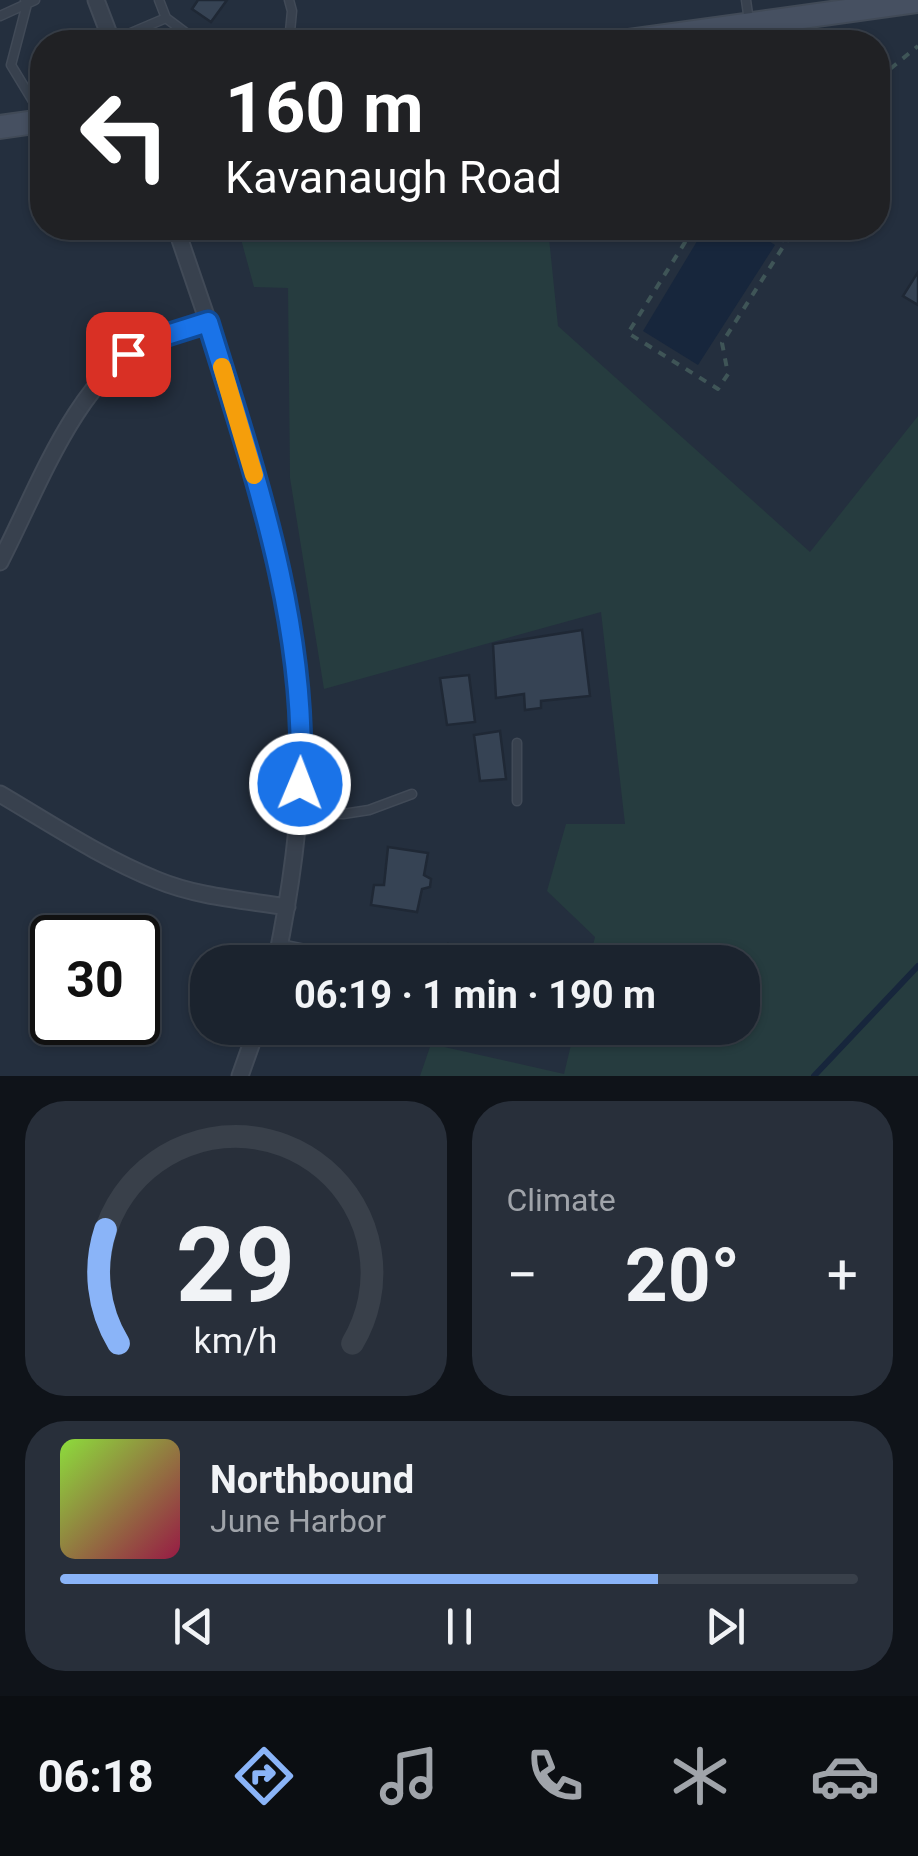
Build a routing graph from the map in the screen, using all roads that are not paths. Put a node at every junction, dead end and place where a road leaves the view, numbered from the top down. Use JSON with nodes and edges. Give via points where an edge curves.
{"nodes":[{"id":1,"x":96,"y":0,"type":"edge"},
{"id":2,"x":159,"y":0,"type":"edge"},
{"id":3,"x":289,"y":0,"type":"edge"},
{"id":4,"x":746,"y":0,"type":"edge"},
{"id":5,"x":29,"y":1,"type":"edge"},
{"id":6,"x":918,"y":1,"type":"edge"},
{"id":7,"x":0,"y":16,"type":"edge"},
{"id":8,"x":166,"y":18,"type":"junction"},
{"id":9,"x":750,"y":25,"type":"junction"},
{"id":10,"x":107,"y":30,"type":"edge"},
{"id":11,"x":139,"y":30,"type":"edge"},
{"id":12,"x":182,"y":30,"type":"edge"},
{"id":13,"x":290,"y":30,"type":"edge"},
{"id":14,"x":712,"y":30,"type":"edge"},
{"id":15,"x":30,"y":98,"type":"edge"},
{"id":16,"x":30,"y":121,"type":"edge"},
{"id":17,"x":0,"y":127,"type":"edge"},
{"id":18,"x":180,"y":240,"type":"edge"},
{"id":19,"x":208,"y":322,"type":"junction"},
{"id":20,"x":0,"y":562,"type":"edge"},
{"id":21,"x":517,"y":743,"type":"dead end"},
{"id":22,"x":0,"y":794,"type":"edge"},
{"id":23,"x":412,"y":794,"type":"dead end"},
{"id":24,"x":518,"y":802,"type":"dead end"},
{"id":25,"x":298,"y":813,"type":"junction"},
{"id":26,"x":287,"y":907,"type":"junction"},
{"id":27,"x":280,"y":944,"type":"joint"},
{"id":28,"x":285,"y":945,"type":"edge"},
{"id":29,"x":251,"y":1045,"type":"edge"},
{"id":30,"x":240,"y":1076,"type":"edge"}],
"edges":[{"from":1,"to":10,"type":"street"},
{"from":2,"to":8,"type":"lane"},
{"from":3,"to":13,"type":"lane"},
{"from":4,"to":9,"type":"lane"},
{"from":5,"to":7,"type":"lane"},
{"from":5,"to":15,"type":"lane","via":[[11,65]]},
{"from":6,"to":9,"type":"street"},
{"from":8,"to":11,"type":"lane"},
{"from":8,"to":12,"type":"lane"},
{"from":9,"to":14,"type":"street"},
{"from":16,"to":17,"type":"street"},
{"from":18,"to":19,"type":"street"},
{"from":19,"to":20,"type":"street","via":[[151,340],[97,383]]},
{"from":19,"to":25,"type":"street","via":[[284,591],[297,683]]},
{"from":21,"to":24,"type":"lane"},
{"from":22,"to":26,"type":"street","via":[[160,882]]},
{"from":23,"to":25,"type":"lane","via":[[369,810]]},
{"from":25,"to":26,"type":"street"},
{"from":26,"to":27,"type":"street"},
{"from":27,"to":28,"type":"lane"},
{"from":29,"to":30,"type":"street"}]}
